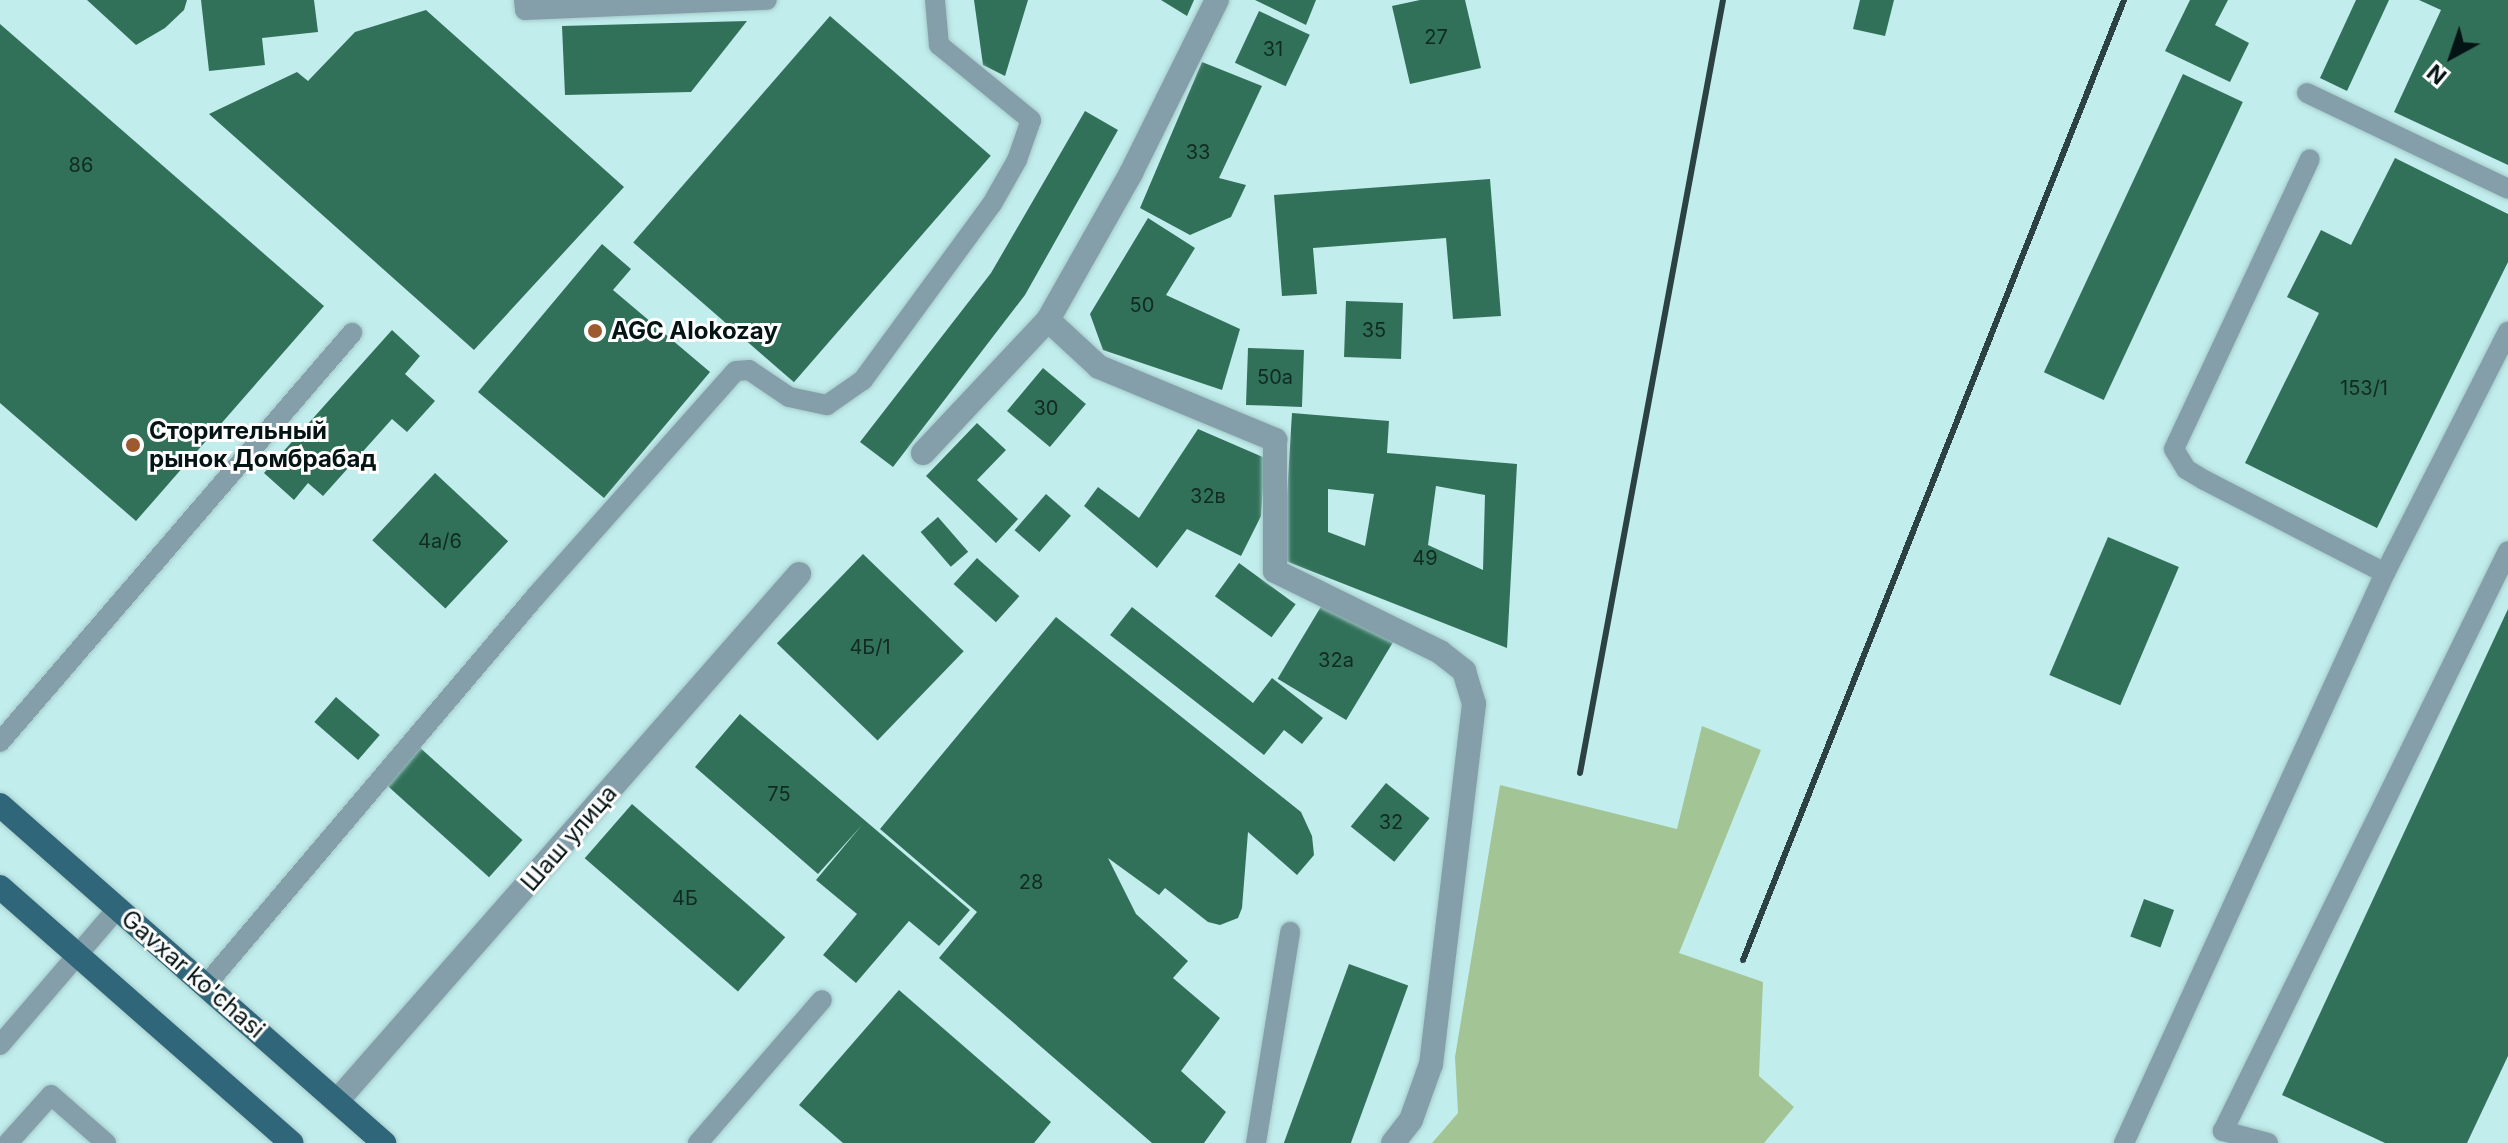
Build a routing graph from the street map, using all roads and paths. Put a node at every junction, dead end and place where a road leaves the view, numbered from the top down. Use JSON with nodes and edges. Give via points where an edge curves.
{"nodes":[{"id":1,"x":524,"y":0,"type":"edge"},
{"id":2,"x":767,"y":0,"type":"edge"},
{"id":3,"x":935,"y":0,"type":"edge"},
{"id":4,"x":1217,"y":0,"type":"edge"},
{"id":5,"x":2307,"y":93,"type":"dead end"},
{"id":6,"x":2310,"y":159,"type":"dead end"},
{"id":7,"x":2508,"y":189,"type":"edge"},
{"id":8,"x":1048,"y":320,"type":"junction"},
{"id":9,"x":2508,"y":332,"type":"edge"},
{"id":10,"x":352,"y":333,"type":"dead end"},
{"id":11,"x":923,"y":453,"type":"dead end"},
{"id":12,"x":2508,"y":551,"type":"edge"},
{"id":13,"x":2385,"y":573,"type":"junction"},
{"id":14,"x":799,"y":574,"type":"dead end"},
{"id":15,"x":0,"y":742,"type":"edge"},
{"id":16,"x":0,"y":805,"type":"edge"},
{"id":17,"x":0,"y":887,"type":"edge"},
{"id":18,"x":118,"y":908,"type":"junction"},
{"id":19,"x":1290,"y":932,"type":"dead end"},
{"id":20,"x":77,"y":956,"type":"junction"},
{"id":21,"x":206,"y":985,"type":"junction"},
{"id":22,"x":822,"y":1000,"type":"dead end"},
{"id":23,"x":0,"y":1045,"type":"edge"},
{"id":24,"x":337,"y":1101,"type":"junction"},
{"id":25,"x":8,"y":1143,"type":"edge"},
{"id":26,"x":106,"y":1143,"type":"edge"},
{"id":27,"x":291,"y":1143,"type":"edge"},
{"id":28,"x":384,"y":1143,"type":"edge"},
{"id":29,"x":698,"y":1143,"type":"edge"},
{"id":30,"x":1256,"y":1143,"type":"edge"},
{"id":31,"x":1393,"y":1143,"type":"edge"},
{"id":32,"x":2124,"y":1143,"type":"edge"},
{"id":33,"x":2268,"y":1143,"type":"edge"}],
"edges":[{"from":1,"to":2,"type":"lane","via":[[525,10]]},
{"from":3,"to":21,"type":"lane","via":[[939,45],[1031,120],[1017,160],[992,204],[863,380],[827,405],[789,397],[749,370],[736,371],[535,597]]},
{"from":4,"to":8,"type":"street","via":[[1131,173]]},
{"from":5,"to":7,"type":"lane"},
{"from":6,"to":13,"type":"lane","via":[[2174,449],[2186,469],[2204,480]]},
{"from":8,"to":11,"type":"street"},
{"from":8,"to":31,"type":"street","via":[[1099,367],[1275,440],[1275,571],[1440,652],[1464,671],[1474,704],[1431,1064],[1411,1120]]},
{"from":9,"to":13,"type":"lane"},
{"from":10,"to":15,"type":"lane"},
{"from":12,"to":33,"type":"lane","via":[[2223,1131]]},
{"from":13,"to":32,"type":"lane"},
{"from":14,"to":24,"type":"street","name":"Шаш улица"},
{"from":16,"to":18,"type":"main road","name":"Gavxar ko'chasi"},
{"from":17,"to":20,"type":"main road"},
{"from":18,"to":20,"type":"lane"},
{"from":18,"to":21,"type":"main road","name":"Gavxar ko'chasi"},
{"from":19,"to":30,"type":"lane"},
{"from":20,"to":23,"type":"lane"},
{"from":20,"to":27,"type":"main road"},
{"from":21,"to":24,"type":"main road","name":"Gavxar ko'chasi"},
{"from":22,"to":29,"type":"lane"},
{"from":24,"to":28,"type":"main road","name":"Gavxar ko'chasi"},
{"from":25,"to":26,"type":"lane","via":[[51,1095]]}]}
